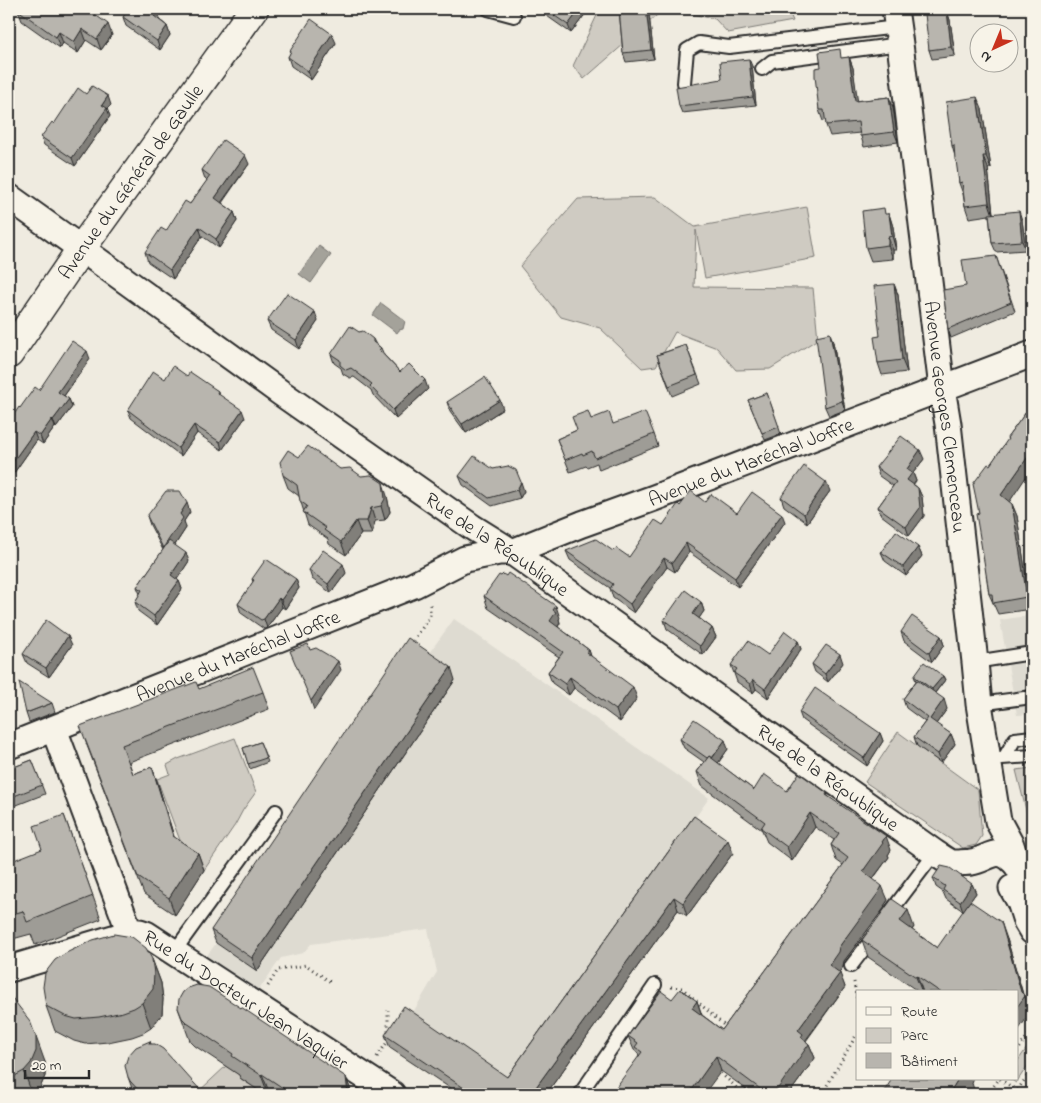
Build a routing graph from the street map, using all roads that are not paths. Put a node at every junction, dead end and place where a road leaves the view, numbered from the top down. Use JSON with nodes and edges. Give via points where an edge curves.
{"nodes":[{"id":1,"x":254,"y":9,"type":"edge"},
{"id":2,"x":488,"y":9,"type":"edge"},
{"id":3,"x":514,"y":16,"type":"dead end"},
{"id":4,"x":897,"y":27,"type":"edge"},
{"id":5,"x":762,"y":69,"type":"dead end"},
{"id":6,"x":684,"y":83,"type":"dead end"},
{"id":7,"x":9,"y":197,"type":"edge"},
{"id":8,"x":80,"y":249,"type":"junction"},
{"id":9,"x":9,"y":354,"type":"edge"},
{"id":10,"x":1032,"y":354,"type":"edge"},
{"id":11,"x":942,"y":388,"type":"junction"},
{"id":12,"x":464,"y":521,"type":"junction"},
{"id":13,"x":512,"y":552,"type":"junction"},
{"id":14,"x":465,"y":558,"type":"junction"},
{"id":15,"x":1032,"y":653,"type":"edge"},
{"id":16,"x":975,"y":662,"type":"junction"},
{"id":17,"x":1032,"y":697,"type":"edge"},
{"id":18,"x":978,"y":704,"type":"junction"},
{"id":19,"x":54,"y":729,"type":"junction"},
{"id":20,"x":1032,"y":737,"type":"edge"},
{"id":21,"x":9,"y":746,"type":"edge"},
{"id":22,"x":1032,"y":756,"type":"edge"},
{"id":23,"x":996,"y":759,"type":"junction"},
{"id":24,"x":276,"y":811,"type":"dead end"},
{"id":25,"x":999,"y":824,"type":"junction"},
{"id":26,"x":935,"y":853,"type":"junction"},
{"id":27,"x":994,"y":854,"type":"junction"},
{"id":28,"x":1018,"y":866,"type":"junction"},
{"id":29,"x":1020,"y":902,"type":"junction"},
{"id":30,"x":1032,"y":931,"type":"edge"},
{"id":31,"x":130,"y":933,"type":"junction"},
{"id":32,"x":174,"y":952,"type":"junction"},
{"id":33,"x":852,"y":966,"type":"dead end"},
{"id":34,"x":9,"y":969,"type":"edge"},
{"id":35,"x":655,"y":985,"type":"road end"},
{"id":36,"x":392,"y":1094,"type":"edge"},
{"id":37,"x":582,"y":1094,"type":"edge"}],
"edges":[{"from":1,"to":8,"type":"street","name":"Avenue du Général de Gaulle"},
{"from":2,"to":3,"type":"lane"},
{"from":4,"to":5,"type":"lane","via":[[772,61]]},
{"from":4,"to":6,"type":"lane","via":[[729,46],[699,43],[687,50]]},
{"from":4,"to":11,"type":"street","name":"Avenue Georges Clemenceau"},
{"from":7,"to":8,"type":"street","name":"Rue de la République"},
{"from":8,"to":9,"type":"street","name":"Avenue du Général de Gaulle"},
{"from":8,"to":12,"type":"street","name":"Rue de la République"},
{"from":10,"to":11,"type":"street","name":"Avenue du Maréchal Joffre"},
{"from":11,"to":13,"type":"street","name":"Avenue du Maréchal Joffre"},
{"from":11,"to":16,"type":"street","name":"Avenue Georges Clemenceau"},
{"from":12,"to":13,"type":"street","name":"Rue de la République"},
{"from":12,"to":14,"type":"street","via":[[467,539]]},
{"from":13,"to":14,"type":"street","name":"Avenue du Maréchal Joffre"},
{"from":13,"to":26,"type":"street","name":"Rue de la République"},
{"from":14,"to":19,"type":"street","name":"Avenue du Maréchal Joffre","via":[[414,585]]},
{"from":15,"to":16,"type":"lane"},
{"from":16,"to":18,"type":"street","name":"Avenue Georges Clemenceau"},
{"from":17,"to":18,"type":"lane"},
{"from":18,"to":23,"type":"street","name":"Avenue Georges Clemenceau"},
{"from":19,"to":21,"type":"street","name":"Avenue du Maréchal Joffre"},
{"from":19,"to":31,"type":"street"},
{"from":20,"to":23,"type":"lane","via":[[1015,739]]},
{"from":22,"to":23,"type":"lane"},
{"from":23,"to":25,"type":"street","name":"Avenue Georges Clemenceau"},
{"from":24,"to":32,"type":"lane"},
{"from":25,"to":27,"type":"street","name":"Avenue Georges Clemenceau"},
{"from":25,"to":28,"type":"street","name":"Avenue Georges Clemenceau","via":[[1011,844]]},
{"from":26,"to":27,"type":"street","name":"Rue de la République","via":[[952,863],[972,862]]},
{"from":26,"to":33,"type":"lane"},
{"from":27,"to":28,"type":"street","via":[[1008,856]]},
{"from":27,"to":29,"type":"street"},
{"from":28,"to":29,"type":"street","via":[[1023,878]]},
{"from":29,"to":30,"type":"street"},
{"from":31,"to":32,"type":"street","name":"Rue du Docteur Jean Vaquier","via":[[146,934]]},
{"from":31,"to":34,"type":"street","name":"Rue du Docteur Jean Vaquier"},
{"from":32,"to":36,"type":"street","name":"Rue du Docteur Jean Vaquier"},
{"from":35,"to":37,"type":"lane"}]}
